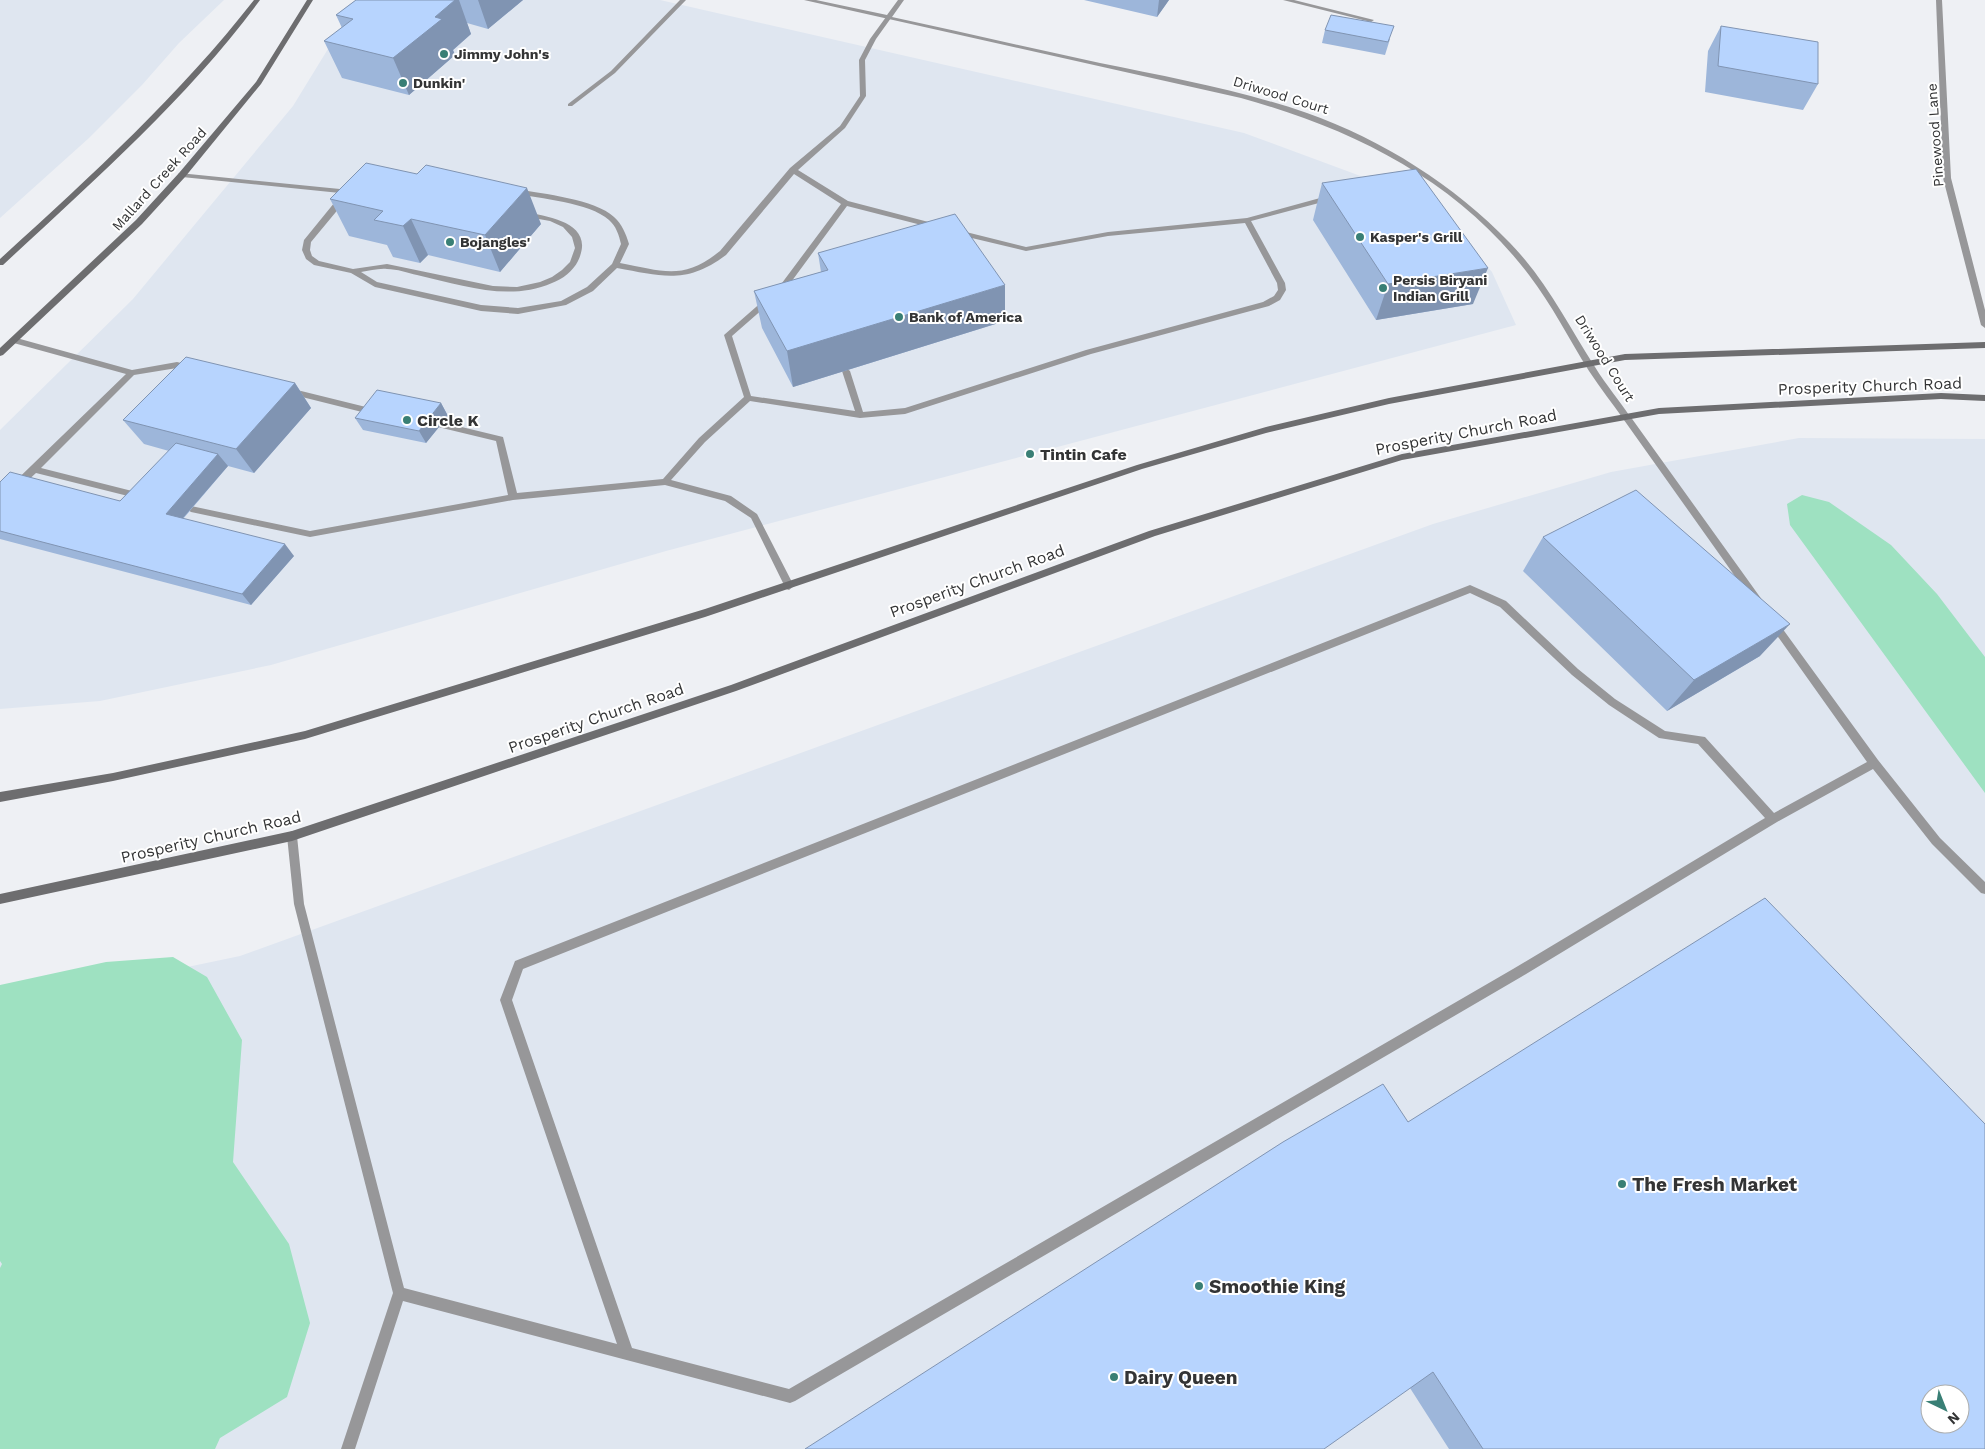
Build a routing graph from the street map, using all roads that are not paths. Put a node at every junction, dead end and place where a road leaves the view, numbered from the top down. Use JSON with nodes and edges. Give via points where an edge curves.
{"nodes":[{"id":1,"x":257,"y":0,"type":"edge"},
{"id":2,"x":310,"y":0,"type":"edge"},
{"id":3,"x":683,"y":0,"type":"edge"},
{"id":4,"x":807,"y":0,"type":"edge"},
{"id":5,"x":901,"y":0,"type":"edge"},
{"id":6,"x":1286,"y":0,"type":"edge"},
{"id":7,"x":1939,"y":0,"type":"edge"},
{"id":8,"x":888,"y":18,"type":"junction"},
{"id":9,"x":1371,"y":20,"type":"edge"},
{"id":10,"x":570,"y":105,"type":"dead end"},
{"id":11,"x":1416,"y":168,"type":"junction"},
{"id":12,"x":793,"y":170,"type":"junction"},
{"id":13,"x":1407,"y":172,"type":"edge"},
{"id":14,"x":182,"y":175,"type":"junction"},
{"id":15,"x":508,"y":189,"type":"edge"},
{"id":16,"x":357,"y":190,"type":"edge"},
{"id":17,"x":348,"y":192,"type":"junction"},
{"id":18,"x":1337,"y":195,"type":"edge"},
{"id":19,"x":845,"y":203,"type":"junction"},
{"id":20,"x":517,"y":212,"type":"edge"},
{"id":21,"x":1247,"y":220,"type":"junction"},
{"id":22,"x":0,"y":263,"type":"edge"},
{"id":23,"x":615,"y":265,"type":"junction"},
{"id":24,"x":354,"y":271,"type":"junction"},
{"id":25,"x":781,"y":289,"type":"junction"},
{"id":26,"x":788,"y":295,"type":"edge"},
{"id":27,"x":1985,"y":325,"type":"edge"},
{"id":28,"x":13,"y":340,"type":"junction"},
{"id":29,"x":1985,"y":345,"type":"edge"},
{"id":30,"x":0,"y":352,"type":"edge"},
{"id":31,"x":1589,"y":363,"type":"junction"},
{"id":32,"x":196,"y":369,"type":"edge"},
{"id":33,"x":846,"y":371,"type":"dead end"},
{"id":34,"x":132,"y":373,"type":"junction"},
{"id":35,"x":282,"y":390,"type":"edge"},
{"id":36,"x":748,"y":398,"type":"junction"},
{"id":37,"x":1985,"y":398,"type":"edge"},
{"id":38,"x":377,"y":412,"type":"edge"},
{"id":39,"x":860,"y":415,"type":"junction"},
{"id":40,"x":1626,"y":418,"type":"junction"},
{"id":41,"x":441,"y":425,"type":"dead end"},
{"id":42,"x":34,"y":469,"type":"junction"},
{"id":43,"x":665,"y":482,"type":"junction"},
{"id":44,"x":513,"y":497,"type":"junction"},
{"id":45,"x":146,"y":498,"type":"edge"},
{"id":46,"x":0,"y":501,"type":"edge"},
{"id":47,"x":191,"y":509,"type":"dead end"},
{"id":48,"x":789,"y":586,"type":"junction"},
{"id":49,"x":1874,"y":763,"type":"junction"},
{"id":50,"x":0,"y":796,"type":"edge"},
{"id":51,"x":1773,"y":819,"type":"junction"},
{"id":52,"x":292,"y":836,"type":"junction"},
{"id":53,"x":1985,"y":888,"type":"edge"},
{"id":54,"x":0,"y":899,"type":"edge"},
{"id":55,"x":399,"y":1293,"type":"junction"},
{"id":56,"x":627,"y":1353,"type":"junction"},
{"id":57,"x":348,"y":1449,"type":"edge"}],
"edges":[{"from":1,"to":22,"type":"main road","via":[[186,86]]},
{"from":2,"to":14,"type":"main road","name":"Mallard Creek Road","via":[[282,50],[259,82]]},
{"from":3,"to":10,"type":"street","via":[[613,72]]},
{"from":4,"to":8,"type":"street","name":"Driwood Court"},
{"from":5,"to":8,"type":"street"},
{"from":6,"to":9,"type":"street"},
{"from":7,"to":27,"type":"street","name":"Pinewood Lane","via":[[1947,178]]},
{"from":8,"to":11,"type":"street","name":"Driwood Court","via":[[1237,95],[1333,125]]},
{"from":8,"to":12,"type":"street","via":[[862,60],[863,96],[843,127]]},
{"from":11,"to":13,"type":"street"},
{"from":11,"to":31,"type":"street","name":"Driwood Court","via":[[1468,207],[1508,246],[1544,289]]},
{"from":12,"to":19,"type":"street"},
{"from":12,"to":23,"type":"street","via":[[723,253],[701,269],[675,275]]},
{"from":14,"to":17,"type":"street"},
{"from":14,"to":28,"type":"main road","name":"Mallard Creek Road","via":[[139,222]]},
{"from":15,"to":23,"type":"street","via":[[588,207],[609,217],[621,230],[625,244]]},
{"from":16,"to":17,"type":"street"},
{"from":17,"to":24,"type":"street","via":[[308,242],[306,250],[317,263]]},
{"from":18,"to":21,"type":"street"},
{"from":19,"to":21,"type":"street","via":[[1026,249],[1108,234]]},
{"from":19,"to":25,"type":"street"},
{"from":20,"to":24,"type":"street","via":[[565,224],[573,232],[579,248],[570,269],[532,287],[510,290],[387,266]]},
{"from":21,"to":39,"type":"street","via":[[1281,283],[1282,290],[1266,304],[1090,352],[905,410]]},
{"from":23,"to":24,"type":"street","via":[[590,289],[563,303],[518,311],[482,308],[375,284]]},
{"from":25,"to":26,"type":"street"},
{"from":25,"to":36,"type":"street","via":[[728,335]]},
{"from":28,"to":30,"type":"main road","name":"Mallard Creek Road"},
{"from":28,"to":34,"type":"street"},
{"from":29,"to":31,"type":"main road","via":[[1625,357]]},
{"from":31,"to":40,"type":"street","name":"Driwood Court"},
{"from":31,"to":48,"type":"main road","via":[[1389,401],[1266,430],[1140,467]]},
{"from":32,"to":34,"type":"street","via":[[177,364]]},
{"from":33,"to":39,"type":"street"},
{"from":34,"to":42,"type":"street"},
{"from":35,"to":38,"type":"street"},
{"from":36,"to":39,"type":"street"},
{"from":36,"to":43,"type":"street","via":[[702,440]]},
{"from":37,"to":40,"type":"main road","name":"Prosperity Church Road","via":[[1941,396],[1659,412]]},
{"from":40,"to":49,"type":"street","name":"Driwood Court"},
{"from":40,"to":52,"type":"main road","name":"Prosperity Church Road","via":[[1402,457],[1152,532],[733,688]]},
{"from":41,"to":44,"type":"street","via":[[500,439]]},
{"from":42,"to":45,"type":"street"},
{"from":42,"to":46,"type":"street"},
{"from":43,"to":44,"type":"street"},
{"from":43,"to":48,"type":"street","via":[[728,498],[754,516]]},
{"from":44,"to":47,"type":"street","via":[[310,534]]},
{"from":48,"to":50,"type":"main road","via":[[305,735],[113,777]]},
{"from":49,"to":51,"type":"street"},
{"from":49,"to":53,"type":"street","name":"Driwood Court","via":[[1936,842]]},
{"from":51,"to":56,"type":"street","via":[[1517,973],[790,1396]]},
{"from":51,"to":56,"type":"street","via":[[1701,740],[1663,735],[1619,707],[1575,672],[1503,604],[1470,589],[519,965],[506,1000]]},
{"from":52,"to":54,"type":"main road","name":"Prosperity Church Road"},
{"from":52,"to":55,"type":"street","via":[[299,904]]},
{"from":55,"to":56,"type":"street"},
{"from":55,"to":57,"type":"street"}]}
